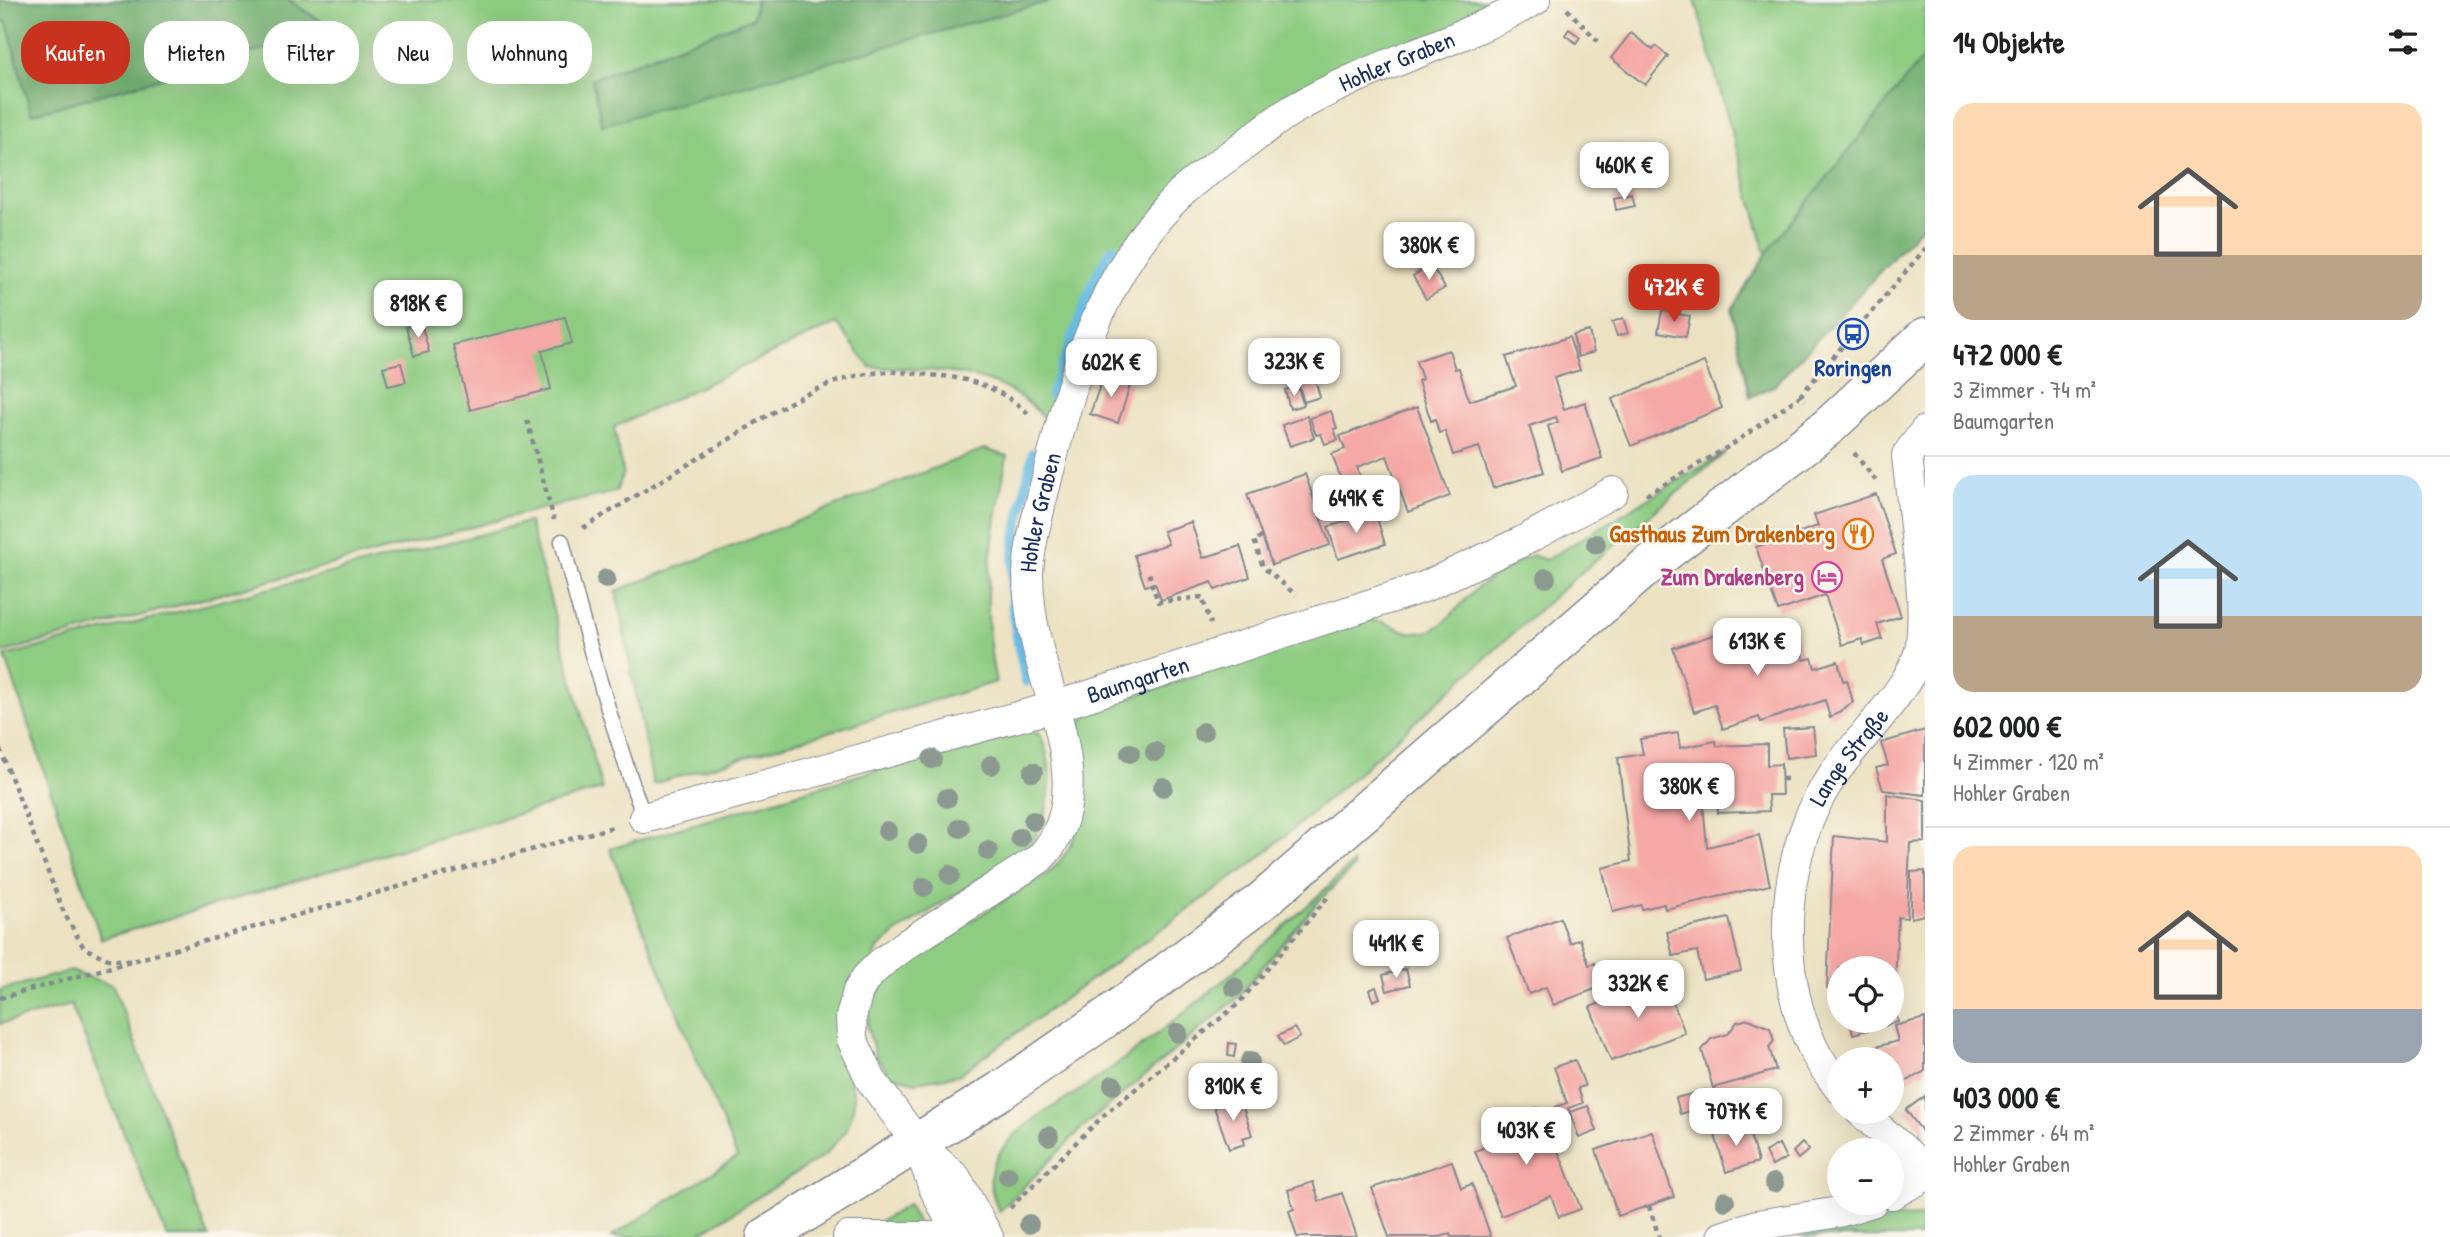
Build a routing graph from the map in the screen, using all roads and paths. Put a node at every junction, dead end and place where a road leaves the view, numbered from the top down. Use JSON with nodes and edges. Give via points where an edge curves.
{"nodes":[{"id":1,"x":1548,"y":3,"type":"edge"},
{"id":2,"x":1599,"y":42,"type":"dead end"},
{"id":3,"x":1925,"y":249,"type":"edge"},
{"id":4,"x":1925,"y":337,"type":"edge"},
{"id":5,"x":1800,"y":396,"type":"junction"},
{"id":6,"x":527,"y":420,"type":"dead end"},
{"id":7,"x":1828,"y":427,"type":"junction"},
{"id":8,"x":1925,"y":431,"type":"edge"},
{"id":9,"x":1057,"y":438,"type":"junction"},
{"id":10,"x":1626,"y":495,"type":"joint"},
{"id":11,"x":1912,"y":502,"type":"junction"},
{"id":12,"x":551,"y":511,"type":"dead end"},
{"id":13,"x":1262,"y":537,"type":"dead end"},
{"id":14,"x":562,"y":541,"type":"joint"},
{"id":15,"x":1152,"y":575,"type":"dead end"},
{"id":16,"x":1324,"y":618,"type":"junction"},
{"id":17,"x":1220,"y":652,"type":"junction"},
{"id":18,"x":1055,"y":707,"type":"junction"},
{"id":19,"x":0,"y":749,"type":"edge"},
{"id":20,"x":644,"y":818,"type":"junction"},
{"id":21,"x":1335,"y":891,"type":"dead end"},
{"id":22,"x":136,"y":961,"type":"junction"},
{"id":23,"x":0,"y":998,"type":"edge"},
{"id":24,"x":1827,"y":1070,"type":"edge"},
{"id":25,"x":1875,"y":1124,"type":"edge"},
{"id":26,"x":918,"y":1144,"type":"junction"},
{"id":27,"x":1925,"y":1169,"type":"edge"},
{"id":28,"x":1925,"y":1176,"type":"edge"},
{"id":29,"x":1904,"y":1187,"type":"edge"},
{"id":30,"x":1649,"y":1206,"type":"dead end"},
{"id":31,"x":1827,"y":1214,"type":"edge"},
{"id":32,"x":976,"y":1233,"type":"edge"},
{"id":33,"x":766,"y":1237,"type":"edge"},
{"id":34,"x":848,"y":1237,"type":"edge"},
{"id":35,"x":932,"y":1237,"type":"edge"},
{"id":36,"x":1660,"y":1237,"type":"edge"},
{"id":37,"x":1722,"y":1237,"type":"edge"}],
"edges":[{"from":1,"to":2,"type":"path"},
{"from":1,"to":9,"type":"street","name":"Hohler Graben","via":[[1505,16],[1293,109],[1206,172],[1170,204],[1118,275],[1079,364]]},
{"from":3,"to":5,"type":"path"},
{"from":4,"to":7,"type":"main road"},
{"from":5,"to":7,"type":"path"},
{"from":5,"to":10,"type":"path","via":[[1733,444]]},
{"from":6,"to":12,"type":"path"},
{"from":7,"to":11,"type":"path","via":[[1886,494]]},
{"from":7,"to":26,"type":"main road","via":[[1645,568],[1262,901],[1110,1015]]},
{"from":8,"to":11,"type":"street","name":"Lange Straße","via":[[1906,455]]},
{"from":9,"to":14,"type":"path","via":[[1016,402],[971,380],[887,372],[853,377],[803,395]]},
{"from":9,"to":18,"type":"street","name":"Hohler Graben","via":[[1028,571],[1036,642]]},
{"from":10,"to":16,"type":"street","name":"Baumgarten","via":[[1424,587]]},
{"from":11,"to":24,"type":"street","name":"Lange Straße","via":[[1924,608],[1919,654],[1824,789],[1809,819],[1793,884],[1790,958],[1798,1004],[1813,1050]]},
{"from":13,"to":16,"type":"path","via":[[1254,540],[1263,567]]},
{"from":14,"to":20,"type":"lane","via":[[581,619]]},
{"from":15,"to":17,"type":"path","via":[[1158,601],[1202,597]]},
{"from":16,"to":17,"type":"street","name":"Baumgarten"},
{"from":17,"to":18,"type":"street","name":"Baumgarten"},
{"from":18,"to":20,"type":"street","name":"Baumgarten"},
{"from":18,"to":26,"type":"street","name":"Hohler Graben","via":[[1068,793],[1049,850],[880,964],[866,978],[853,1007],[850,1028],[860,1059]]},
{"from":19,"to":22,"type":"path","via":[[64,913],[84,948],[108,959]]},
{"from":20,"to":22,"type":"path"},
{"from":21,"to":32,"type":"path","via":[[1238,1003],[1104,1115],[1001,1217]]},
{"from":22,"to":23,"type":"path"},
{"from":25,"to":27,"type":"street"},
{"from":26,"to":32,"type":"street","name":"Hohler Graben","via":[[934,1188]]},
{"from":26,"to":33,"type":"main road"},
{"from":28,"to":29,"type":"street"},
{"from":30,"to":36,"type":"path"},
{"from":31,"to":37,"type":"street","via":[[1757,1225]]},
{"from":34,"to":35,"type":"street"}]}
